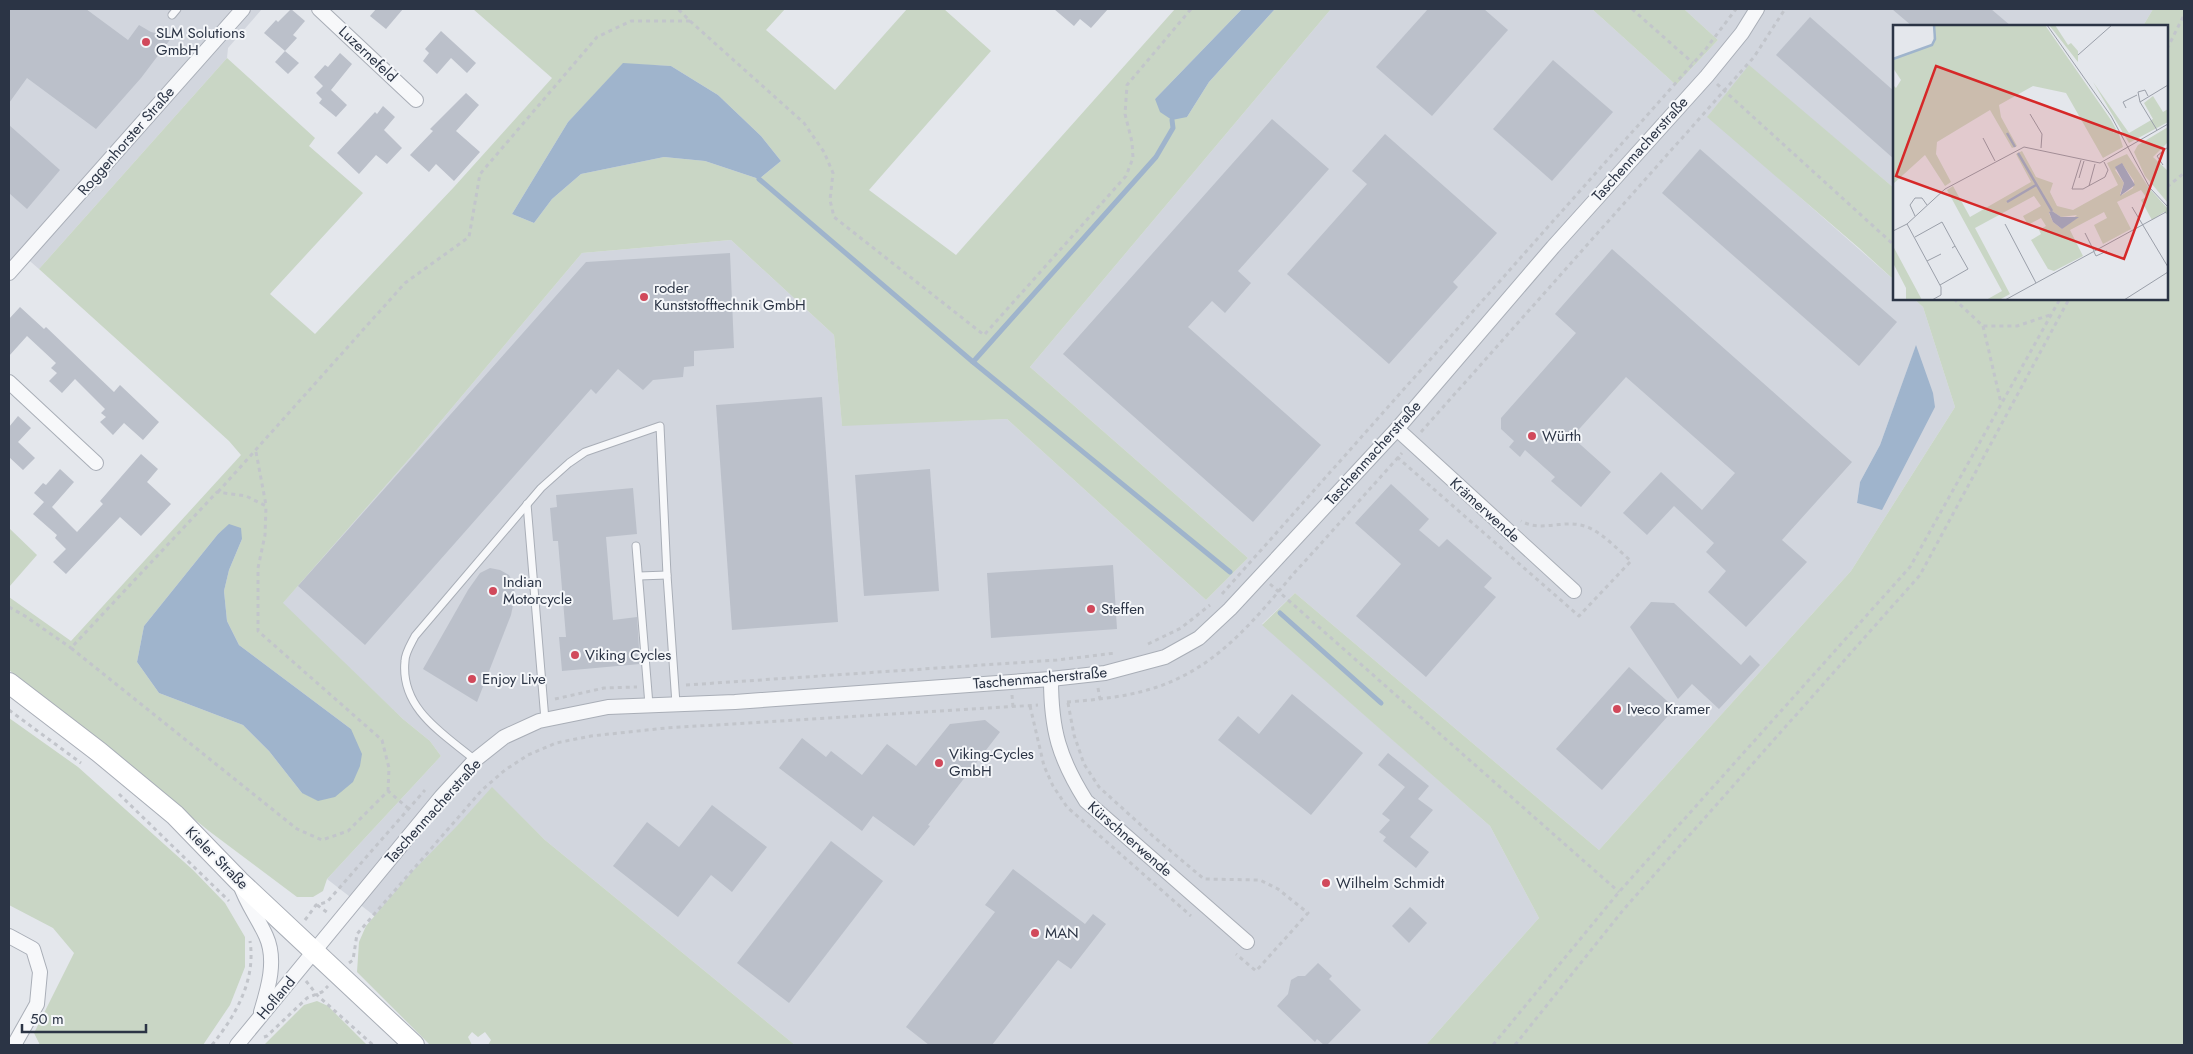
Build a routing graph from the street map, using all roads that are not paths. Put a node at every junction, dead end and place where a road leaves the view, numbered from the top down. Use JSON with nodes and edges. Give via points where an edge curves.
{"nodes":[{"id":1,"x":243,"y":9,"type":"edge"},
{"id":2,"x":319,"y":9,"type":"edge"},
{"id":3,"x":1756,"y":9,"type":"edge"},
{"id":4,"x":416,"y":100,"type":"dead end"},
{"id":5,"x":9,"y":273,"type":"edge"},
{"id":6,"x":9,"y":382,"type":"edge"},
{"id":7,"x":1397,"y":429,"type":"junction"},
{"id":8,"x":96,"y":463,"type":"dead end"},
{"id":9,"x":527,"y":504,"type":"junction"},
{"id":10,"x":636,"y":546,"type":"dead end"},
{"id":11,"x":667,"y":575,"type":"junction"},
{"id":12,"x":638,"y":576,"type":"junction"},
{"id":13,"x":1574,"y":591,"type":"dead end"},
{"id":14,"x":1051,"y":679,"type":"junction"},
{"id":15,"x":9,"y":683,"type":"edge"},
{"id":16,"x":676,"y":704,"type":"junction"},
{"id":17,"x":649,"y":705,"type":"junction"},
{"id":18,"x":545,"y":720,"type":"junction"},
{"id":19,"x":475,"y":760,"type":"junction"},
{"id":20,"x":239,"y":881,"type":"junction"},
{"id":21,"x":9,"y":936,"type":"edge"},
{"id":22,"x":1247,"y":942,"type":"dead end"},
{"id":23,"x":314,"y":950,"type":"junction"},
{"id":24,"x":259,"y":1017,"type":"junction"},
{"id":25,"x":240,"y":1042,"type":"edge"},
{"id":26,"x":14,"y":1045,"type":"edge"},
{"id":27,"x":414,"y":1045,"type":"edge"}],
"edges":[{"from":1,"to":5,"type":"street","name":"Roggenhorster Straße"},
{"from":2,"to":4,"type":"street","name":"Luzernefeld"},
{"from":3,"to":7,"type":"street","name":"Taschenmacherstraße","via":[[1742,33],[1707,76],[1553,247]]},
{"from":6,"to":8,"type":"street"},
{"from":7,"to":13,"type":"street","name":"Krämerwende"},
{"from":7,"to":14,"type":"street","name":"Taschenmacherstraße","via":[[1230,609],[1199,638],[1166,657],[1105,673]]},
{"from":9,"to":11,"type":"lane","via":[[562,469],[585,452],[660,426]]},
{"from":9,"to":18,"type":"lane"},
{"from":9,"to":19,"type":"lane","via":[[415,636],[404,660],[406,684],[415,707],[439,732]]},
{"from":10,"to":12,"type":"lane"},
{"from":11,"to":12,"type":"lane"},
{"from":11,"to":16,"type":"lane"},
{"from":12,"to":17,"type":"lane"},
{"from":14,"to":16,"type":"street","name":"Taschenmacherstraße"},
{"from":14,"to":22,"type":"street","name":"Kürschnerwende","via":[[1051,704],[1058,748],[1070,777],[1086,801]]},
{"from":15,"to":20,"type":"main road","name":"Kieler Straße","via":[[175,815]]},
{"from":16,"to":17,"type":"street","name":"Taschenmacherstraße"},
{"from":17,"to":18,"type":"street","name":"Taschenmacherstraße","via":[[608,707]]},
{"from":18,"to":19,"type":"street","name":"Taschenmacherstraße","via":[[504,738]]},
{"from":19,"to":23,"type":"street","name":"Taschenmacherstraße","via":[[421,819]]},
{"from":20,"to":23,"type":"main road","name":"Kieler Straße"},
{"from":20,"to":24,"type":"street","via":[[245,901],[267,939],[270,954],[270,981]]},
{"from":21,"to":26,"type":"street","via":[[33,949],[40,972],[37,1004]]},
{"from":23,"to":24,"type":"street","name":"Hofland"},
{"from":23,"to":27,"type":"main road","name":"Kieler Straße"},
{"from":24,"to":25,"type":"street","name":"Hofland"}]}
